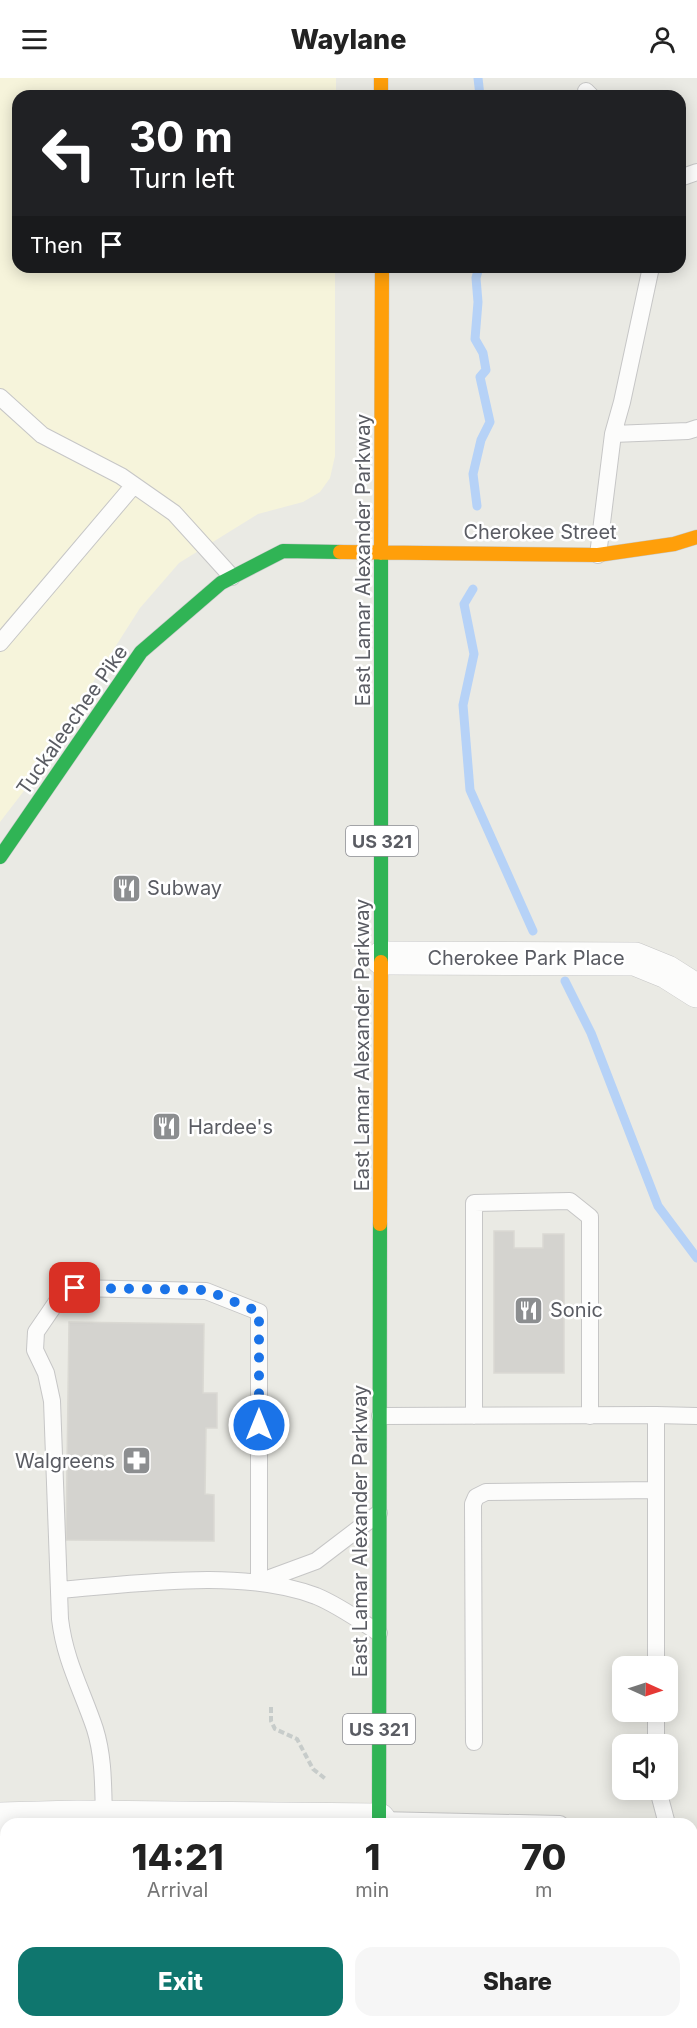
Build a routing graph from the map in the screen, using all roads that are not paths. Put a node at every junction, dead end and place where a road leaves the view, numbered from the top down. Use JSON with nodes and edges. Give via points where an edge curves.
{"nodes":[{"id":1,"x":382,"y":273,"type":"edge"},
{"id":2,"x":650,"y":273,"type":"edge"},
{"id":3,"x":0,"y":398,"type":"edge"},
{"id":4,"x":697,"y":428,"type":"edge"},
{"id":5,"x":612,"y":434,"type":"junction"},
{"id":6,"x":134,"y":485,"type":"junction"},
{"id":7,"x":697,"y":537,"type":"edge"},
{"id":8,"x":382,"y":550,"type":"junction"},
{"id":9,"x":598,"y":555,"type":"junction"},
{"id":10,"x":232,"y":577,"type":"junction"},
{"id":11,"x":0,"y":643,"type":"edge"},
{"id":12,"x":6,"y":837,"type":"edge"},
{"id":13,"x":0,"y":856,"type":"edge"},
{"id":14,"x":382,"y":958,"type":"junction"},
{"id":15,"x":697,"y":991,"type":"edge"},
{"id":16,"x":380,"y":1416,"type":"junction"},
{"id":17,"x":474,"y":1416,"type":"junction"},
{"id":18,"x":590,"y":1416,"type":"junction"},
{"id":19,"x":656,"y":1416,"type":"junction"},
{"id":20,"x":697,"y":1416,"type":"edge"},
{"id":21,"x":656,"y":1490,"type":"junction"},
{"id":22,"x":380,"y":1512,"type":"junction"},
{"id":23,"x":259,"y":1582,"type":"junction"},
{"id":24,"x":59,"y":1590,"type":"junction"},
{"id":25,"x":379,"y":1633,"type":"junction"},
{"id":26,"x":656,"y":1656,"type":"edge"},
{"id":27,"x":474,"y":1743,"type":"dead end"},
{"id":28,"x":661,"y":1800,"type":"edge"},
{"id":29,"x":104,"y":1817,"type":"junction"},
{"id":30,"x":52,"y":1818,"type":"edge"},
{"id":31,"x":159,"y":1818,"type":"edge"},
{"id":32,"x":379,"y":1818,"type":"edge"},
{"id":33,"x":665,"y":1818,"type":"edge"}],
"edges":[{"from":1,"to":8,"type":"main road","name":"East Lamar Alexander Parkway","number":"US 321"},
{"from":2,"to":5,"type":"lane"},
{"from":3,"to":6,"type":"lane","via":[[42,435]]},
{"from":4,"to":5,"type":"lane"},
{"from":5,"to":9,"type":"lane"},
{"from":6,"to":10,"type":"lane","via":[[174,513]]},
{"from":6,"to":11,"type":"lane"},
{"from":7,"to":9,"type":"main road","name":"Cherokee Street"},
{"from":8,"to":9,"type":"main road","name":"Cherokee Street"},
{"from":8,"to":10,"type":"main road","name":"Tuckaleechee Pike","via":[[283,550]]},
{"from":8,"to":14,"type":"main road","name":"East Lamar Alexander Parkway","number":"US 321"},
{"from":10,"to":12,"type":"main road","name":"Tuckaleechee Pike","via":[[141,652]]},
{"from":12,"to":13,"type":"main road","name":"Tuckaleechee Pike"},
{"from":14,"to":15,"type":"street","name":"Cherokee Park Place","via":[[635,959],[667,972]]},
{"from":14,"to":16,"type":"main road","name":"East Lamar Alexander Parkway","number":"US 321"},
{"from":16,"to":17,"type":"lane"},
{"from":16,"to":22,"type":"main road","name":"East Lamar Alexander Parkway","number":"US 321"},
{"from":17,"to":18,"type":"lane"},
{"from":17,"to":18,"type":"lane","via":[[474,1203],[570,1201],[590,1217]]},
{"from":18,"to":19,"type":"lane"},
{"from":19,"to":20,"type":"lane"},
{"from":19,"to":21,"type":"lane"},
{"from":21,"to":26,"type":"lane"},
{"from":21,"to":27,"type":"lane","via":[[486,1491],[476,1497]]},
{"from":22,"to":23,"type":"lane","via":[[315,1561]]},
{"from":22,"to":25,"type":"main road","name":"East Lamar Alexander Parkway","number":"US 321"},
{"from":23,"to":24,"type":"lane","via":[[164,1582]]},
{"from":23,"to":24,"type":"lane","via":[[259,1312],[206,1290],[75,1288],[60,1296],[36,1332],[35,1350],[46,1373],[52,1401]]},
{"from":23,"to":25,"type":"lane","via":[[328,1601]]},
{"from":24,"to":29,"type":"lane","via":[[64,1649],[103,1759]]},
{"from":25,"to":32,"type":"main road","name":"East Lamar Alexander Parkway","number":"US 321"},
{"from":28,"to":33,"type":"lane"},
{"from":29,"to":30,"type":"street"},
{"from":29,"to":31,"type":"street"}]}
